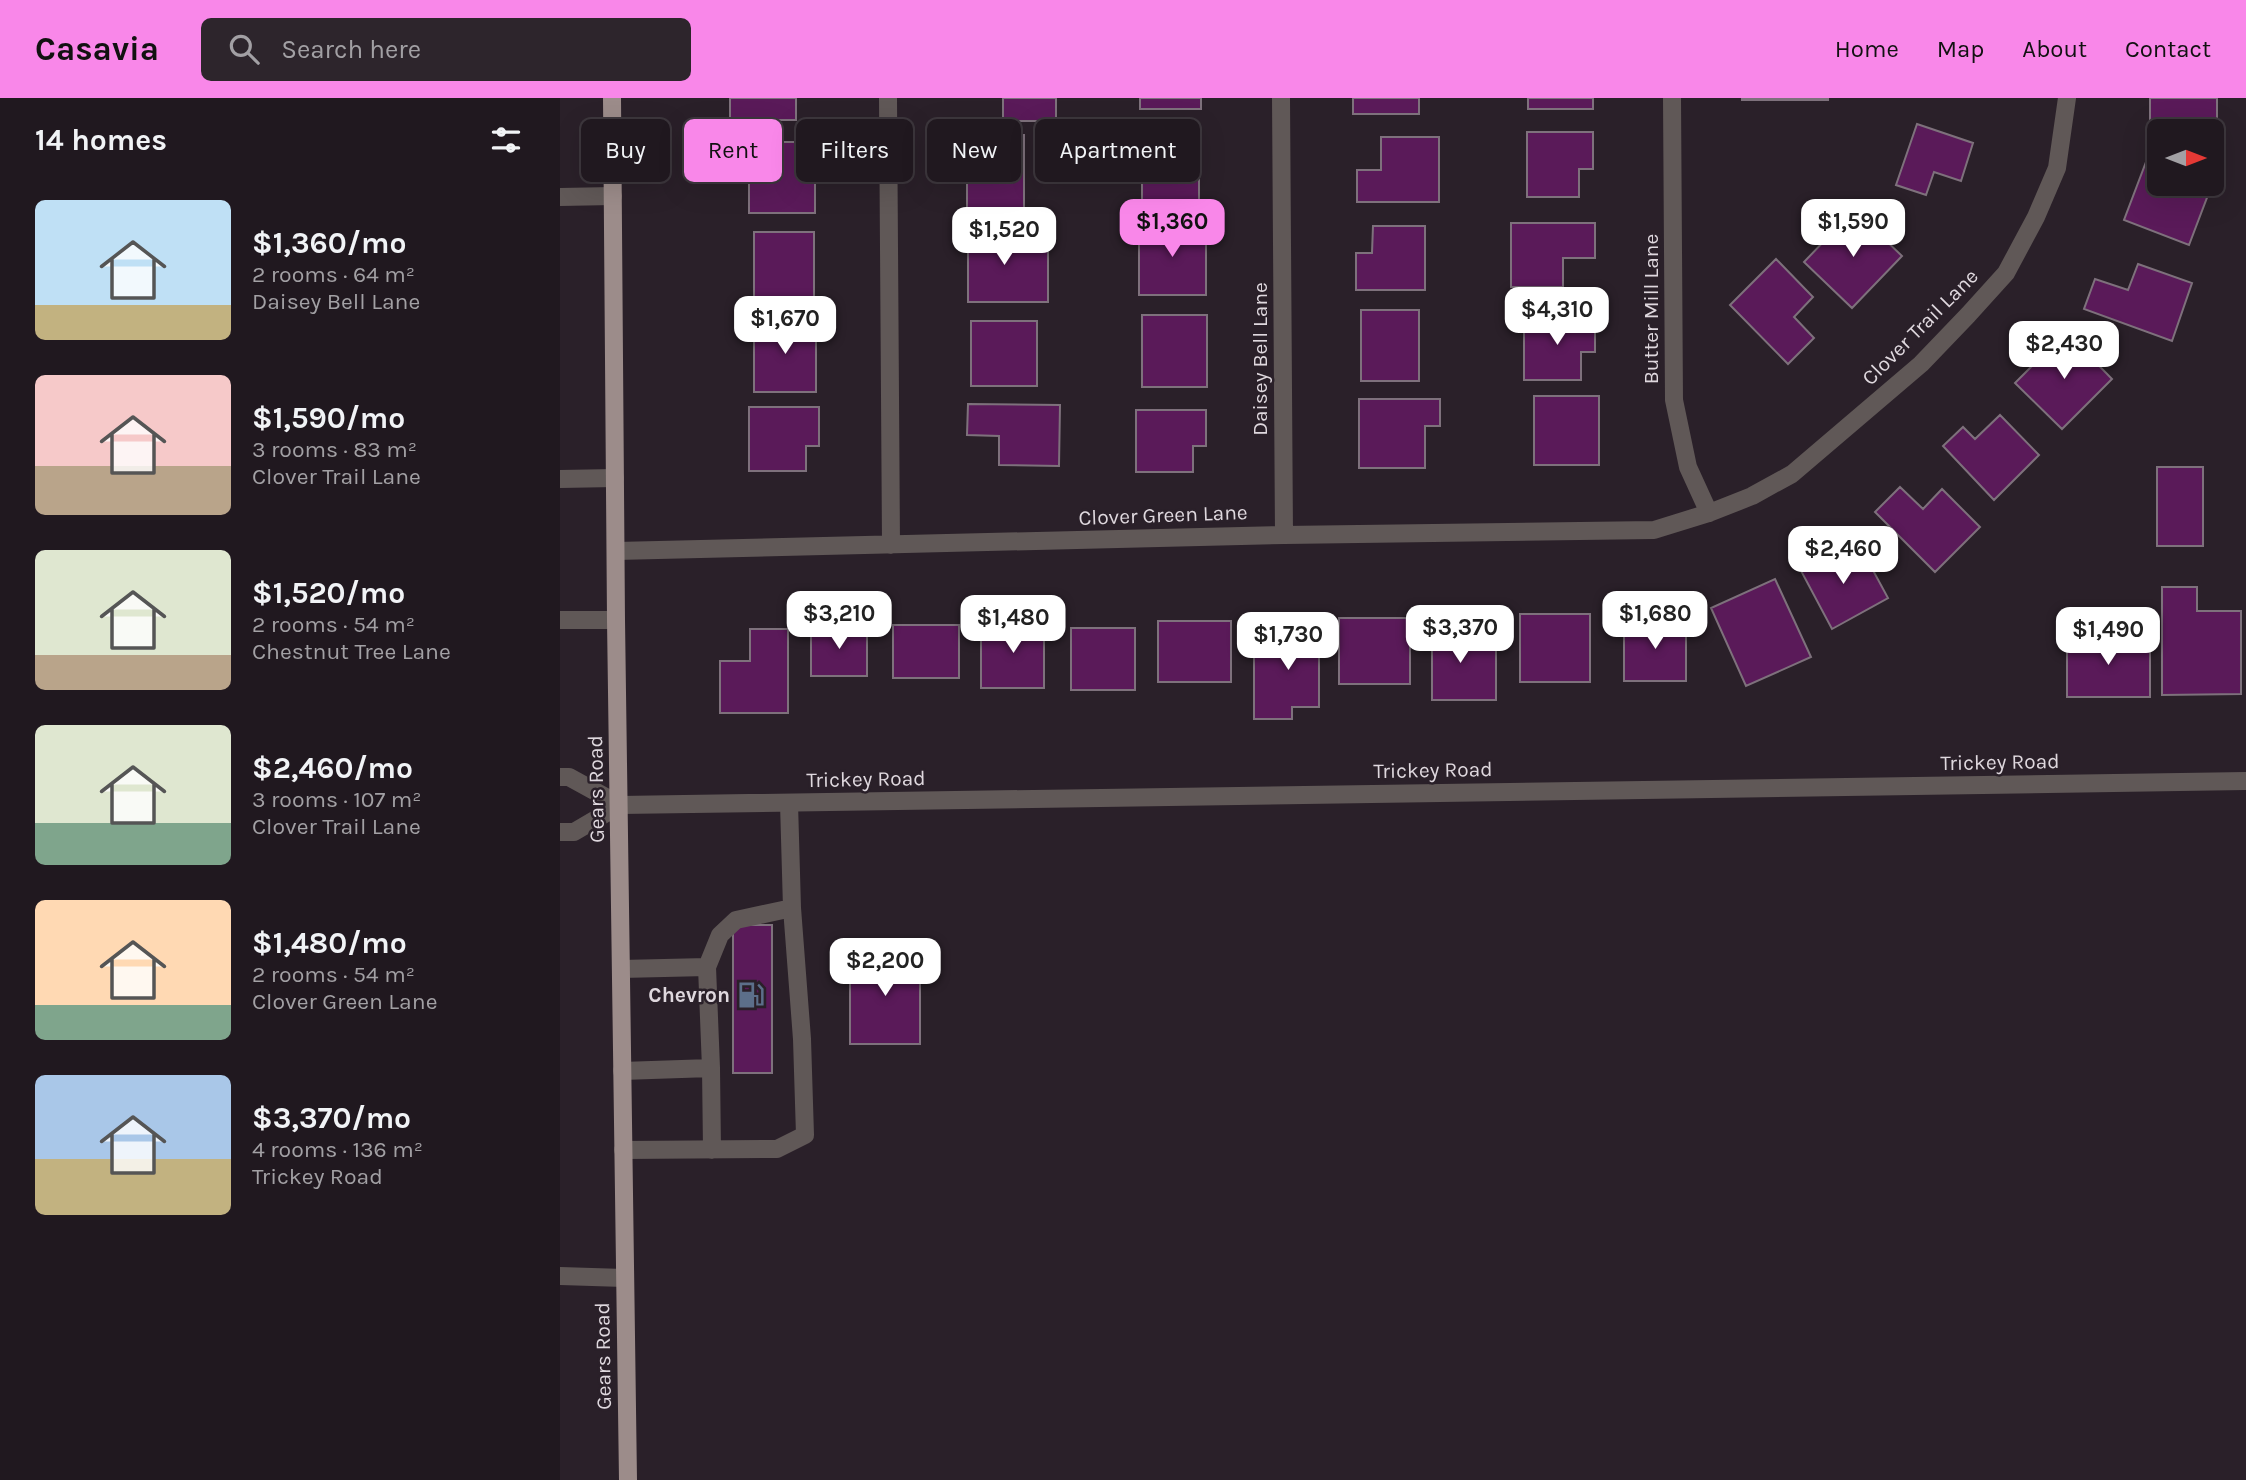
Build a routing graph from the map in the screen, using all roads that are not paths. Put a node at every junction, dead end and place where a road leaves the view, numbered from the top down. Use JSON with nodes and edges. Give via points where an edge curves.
{"nodes":[{"id":1,"x":612,"y":98,"type":"edge"},
{"id":2,"x":888,"y":98,"type":"edge"},
{"id":3,"x":1281,"y":98,"type":"edge"},
{"id":4,"x":1672,"y":98,"type":"edge"},
{"id":5,"x":2067,"y":98,"type":"edge"},
{"id":6,"x":613,"y":196,"type":"junction"},
{"id":7,"x":560,"y":197,"type":"edge"},
{"id":8,"x":615,"y":478,"type":"junction"},
{"id":9,"x":560,"y":480,"type":"edge"},
{"id":10,"x":1709,"y":513,"type":"junction"},
{"id":11,"x":1284,"y":535,"type":"junction"},
{"id":12,"x":891,"y":545,"type":"junction"},
{"id":13,"x":616,"y":551,"type":"junction"},
{"id":14,"x":560,"y":620,"type":"edge"},
{"id":15,"x":616,"y":620,"type":"junction"},
{"id":16,"x":560,"y":777,"type":"edge"},
{"id":17,"x":2246,"y":781,"type":"edge"},
{"id":18,"x":789,"y":803,"type":"junction"},
{"id":19,"x":620,"y":805,"type":"junction"},
{"id":20,"x":560,"y":832,"type":"edge"},
{"id":21,"x":792,"y":908,"type":"junction"},
{"id":22,"x":707,"y":967,"type":"junction"},
{"id":23,"x":621,"y":969,"type":"junction"},
{"id":24,"x":711,"y":1068,"type":"junction"},
{"id":25,"x":622,"y":1071,"type":"junction"},
{"id":26,"x":623,"y":1150,"type":"junction"},
{"id":27,"x":712,"y":1150,"type":"junction"},
{"id":28,"x":560,"y":1276,"type":"edge"},
{"id":29,"x":624,"y":1278,"type":"junction"},
{"id":30,"x":628,"y":1480,"type":"edge"}],
"edges":[{"from":1,"to":6,"type":"main road","name":"Gears Road"},
{"from":2,"to":12,"type":"street"},
{"from":3,"to":11,"type":"street","name":"Daisey Bell Lane"},
{"from":4,"to":10,"type":"street","name":"Butter Mill Lane","via":[[1674,400],[1688,467]]},
{"from":5,"to":10,"type":"street","name":"Clover Trail Lane","via":[[2057,168],[2006,273],[1921,364],[1792,474]]},
{"from":6,"to":7,"type":"street"},
{"from":6,"to":8,"type":"main road","name":"Gears Road"},
{"from":8,"to":9,"type":"street"},
{"from":8,"to":13,"type":"main road","name":"Gears Road"},
{"from":10,"to":11,"type":"street","name":"Clover Green Lane","via":[[1654,530]]},
{"from":11,"to":12,"type":"street","name":"Clover Green Lane"},
{"from":12,"to":13,"type":"street","name":"Clover Green Lane"},
{"from":13,"to":15,"type":"main road","name":"Gears Road"},
{"from":14,"to":15,"type":"street"},
{"from":15,"to":19,"type":"main road","name":"Gears Road"},
{"from":16,"to":19,"type":"street","via":[[569,777]]},
{"from":17,"to":18,"type":"street","name":"Trickey Road"},
{"from":18,"to":19,"type":"street","name":"Trickey Road"},
{"from":18,"to":21,"type":"street"},
{"from":19,"to":20,"type":"street","via":[[574,832]]},
{"from":19,"to":23,"type":"main road","name":"Gears Road"},
{"from":21,"to":22,"type":"street","via":[[736,920],[720,935]]},
{"from":21,"to":27,"type":"street","via":[[805,1135],[776,1149]]},
{"from":22,"to":23,"type":"street"},
{"from":22,"to":24,"type":"street"},
{"from":23,"to":25,"type":"main road","name":"Gears Road"},
{"from":24,"to":25,"type":"street"},
{"from":24,"to":27,"type":"street"},
{"from":25,"to":26,"type":"main road","name":"Gears Road"},
{"from":26,"to":27,"type":"street"},
{"from":26,"to":29,"type":"main road","name":"Gears Road"},
{"from":28,"to":29,"type":"street"},
{"from":29,"to":30,"type":"main road","name":"Gears Road"}]}
